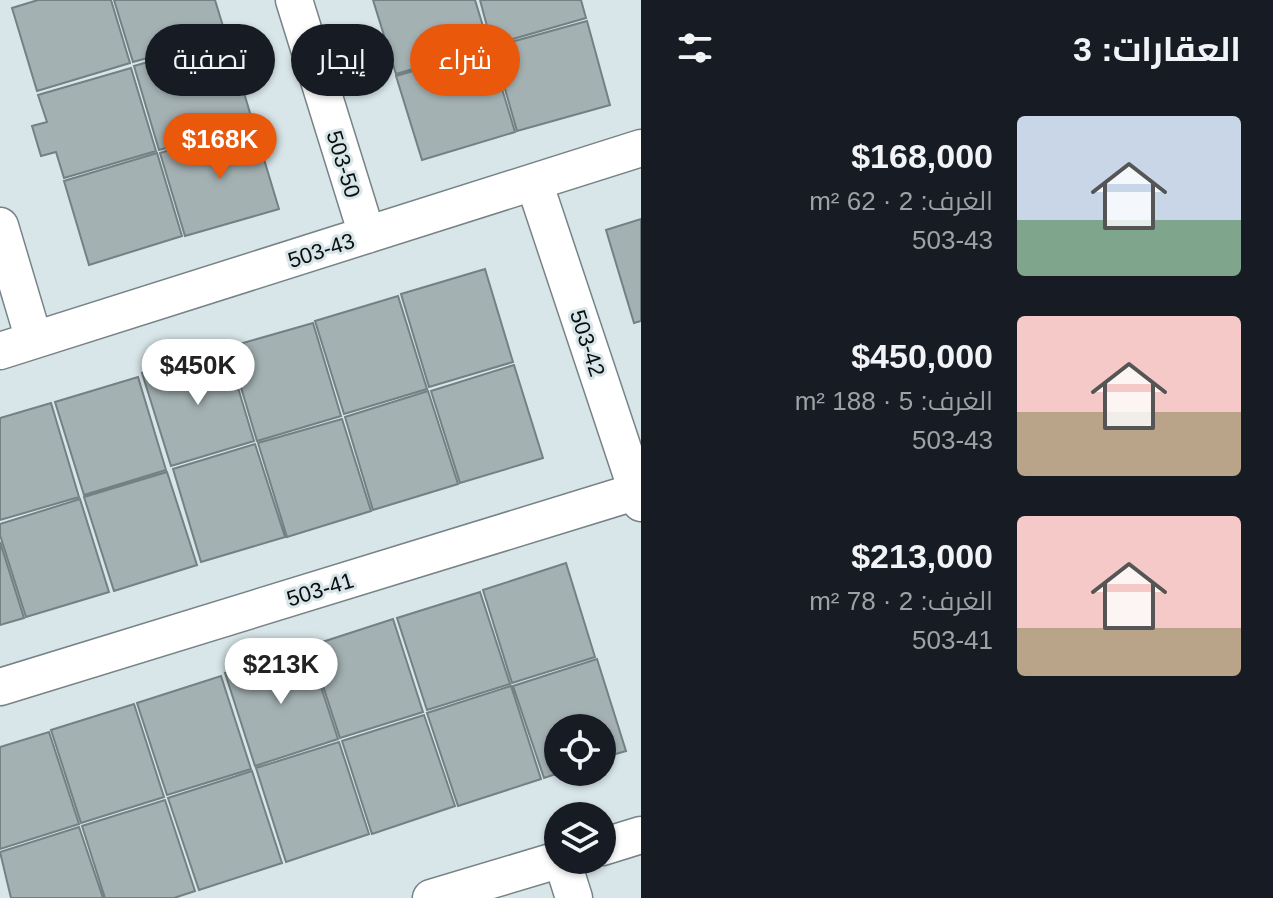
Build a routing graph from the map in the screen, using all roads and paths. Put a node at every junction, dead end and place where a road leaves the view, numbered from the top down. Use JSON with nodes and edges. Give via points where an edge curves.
{"nodes":[{"id":1,"x":294,"y":0,"type":"edge"},
{"id":2,"x":641,"y":148,"type":"edge"},
{"id":3,"x":534,"y":182,"type":"junction"},
{"id":4,"x":0,"y":226,"type":"edge"},
{"id":5,"x":367,"y":235,"type":"junction"},
{"id":6,"x":34,"y":340,"type":"junction"},
{"id":7,"x":0,"y":351,"type":"edge"},
{"id":8,"x":640,"y":495,"type":"edge"},
{"id":9,"x":0,"y":687,"type":"edge"},
{"id":10,"x":641,"y":835,"type":"edge"},
{"id":11,"x":616,"y":843,"type":"edge"},
{"id":12,"x":544,"y":865,"type":"edge"},
{"id":13,"x":565,"y":874,"type":"edge"},
{"id":14,"x":431,"y":898,"type":"edge"},
{"id":15,"x":574,"y":898,"type":"edge"}],
"edges":[{"from":1,"to":5,"type":"street","name":"503-50"},
{"from":2,"to":3,"type":"street","name":"503-43"},
{"from":3,"to":5,"type":"street","name":"503-43"},
{"from":3,"to":8,"type":"street","name":"503-42"},
{"from":4,"to":6,"type":"street"},
{"from":5,"to":6,"type":"street","name":"503-43"},
{"from":6,"to":7,"type":"street","name":"503-43"},
{"from":8,"to":9,"type":"street","name":"503-41"},
{"from":10,"to":11,"type":"street"},
{"from":12,"to":14,"type":"street"},
{"from":13,"to":15,"type":"street"}]}
